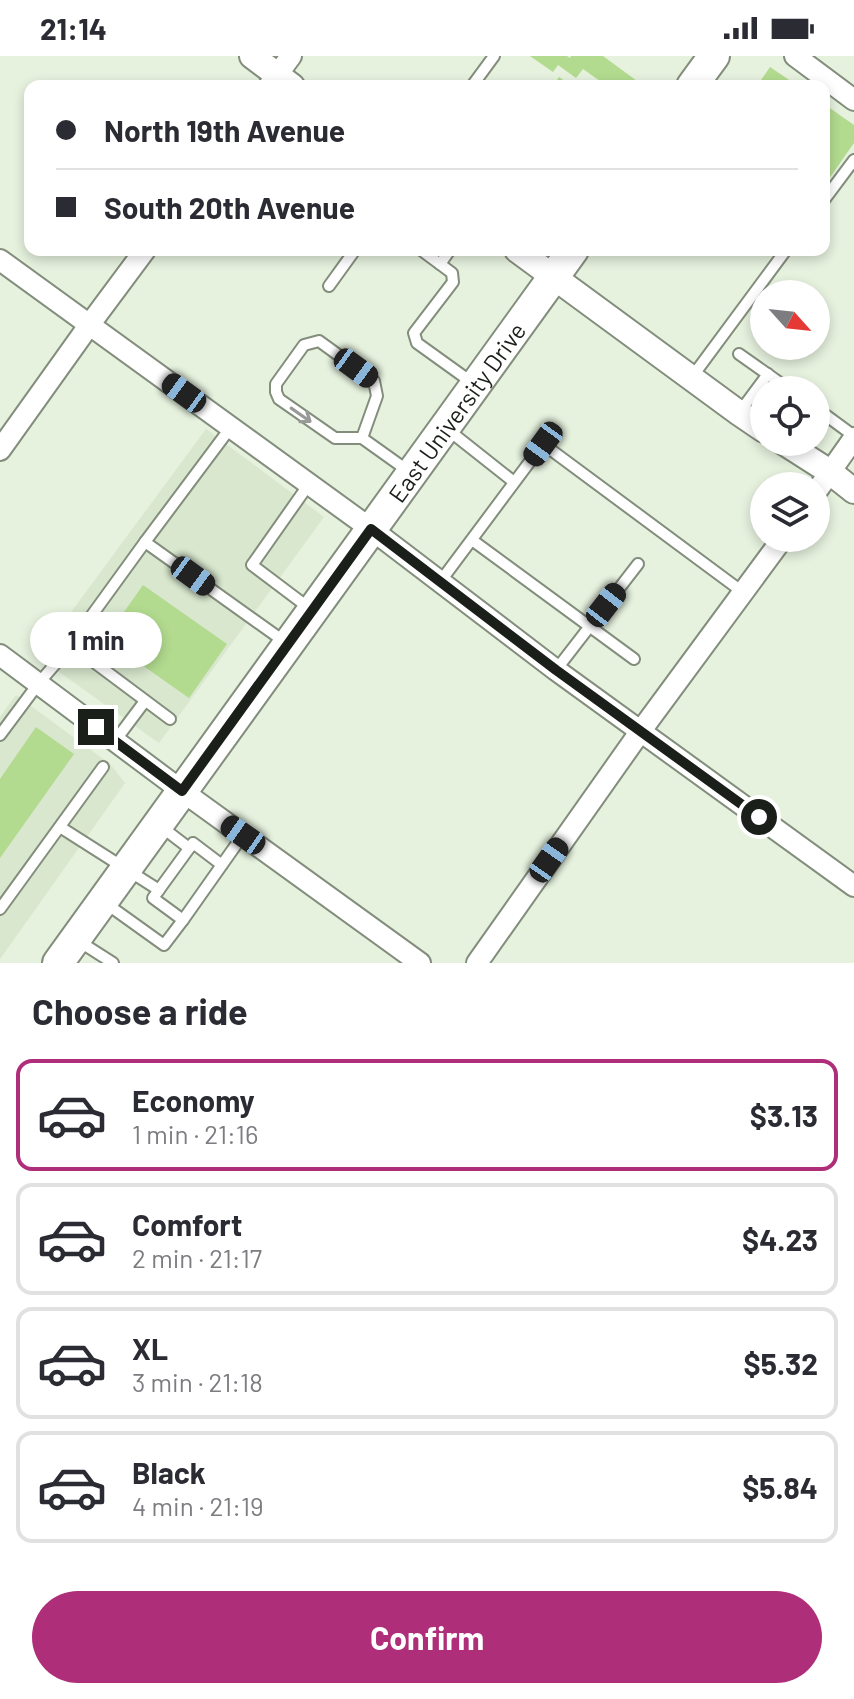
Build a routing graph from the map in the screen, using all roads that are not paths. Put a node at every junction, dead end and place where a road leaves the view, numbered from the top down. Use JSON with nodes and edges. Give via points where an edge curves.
{"nodes":[{"id":1,"x":252,"y":56,"type":"edge"},
{"id":2,"x":494,"y":56,"type":"edge"},
{"id":3,"x":714,"y":56,"type":"edge"},
{"id":4,"x":795,"y":56,"type":"edge"},
{"id":5,"x":282,"y":76,"type":"edge"},
{"id":6,"x":476,"y":80,"type":"edge"},
{"id":7,"x":696,"y":80,"type":"edge"},
{"id":8,"x":827,"y":80,"type":"edge"},
{"id":9,"x":830,"y":82,"type":"edge"},
{"id":10,"x":854,"y":100,"type":"edge"},
{"id":11,"x":854,"y":160,"type":"edge"},
{"id":12,"x":830,"y":192,"type":"edge"},
{"id":13,"x":141,"y":256,"type":"edge"},
{"id":14,"x":351,"y":256,"type":"edge"},
{"id":15,"x":429,"y":256,"type":"edge"},
{"id":16,"x":446,"y":256,"type":"edge"},
{"id":17,"x":525,"y":256,"type":"edge"},
{"id":18,"x":569,"y":256,"type":"edge"},
{"id":19,"x":778,"y":256,"type":"edge"},
{"id":20,"x":0,"y":260,"type":"edge"},
{"id":21,"x":440,"y":264,"type":"junction"},
{"id":22,"x":554,"y":277,"type":"junction"},
{"id":23,"x":329,"y":286,"type":"dead end"},
{"id":24,"x":90,"y":324,"type":"junction"},
{"id":25,"x":739,"y":354,"type":"dead end"},
{"id":26,"x":768,"y":374,"type":"junction"},
{"id":27,"x":771,"y":376,"type":"edge"},
{"id":28,"x":691,"y":378,"type":"junction"},
{"id":29,"x":476,"y":385,"type":"junction"},
{"id":30,"x":739,"y":413,"type":"junction"},
{"id":31,"x":830,"y":419,"type":"edge"},
{"id":32,"x":750,"y":420,"type":"edge"},
{"id":33,"x":231,"y":427,"type":"junction"},
{"id":34,"x":445,"y":428,"type":"junction"},
{"id":35,"x":854,"y":437,"type":"edge"},
{"id":36,"x":362,"y":438,"type":"junction"},
{"id":37,"x":0,"y":450,"type":"edge"},
{"id":38,"x":797,"y":456,"type":"edge"},
{"id":39,"x":813,"y":472,"type":"edge"},
{"id":40,"x":830,"y":472,"type":"edge"},
{"id":41,"x":412,"y":473,"type":"junction"},
{"id":42,"x":514,"y":482,"type":"junction"},
{"id":43,"x":309,"y":484,"type":"junction"},
{"id":44,"x":830,"y":484,"type":"edge"},
{"id":45,"x":854,"y":491,"type":"edge"},
{"id":46,"x":371,"y":529,"type":"junction"},
{"id":47,"x":472,"y":540,"type":"junction"},
{"id":48,"x":145,"y":542,"type":"junction"},
{"id":49,"x":773,"y":552,"type":"edge"},
{"id":50,"x":638,"y":564,"type":"dead end"},
{"id":51,"x":440,"y":582,"type":"junction"},
{"id":52,"x":744,"y":593,"type":"junction"},
{"id":53,"x":313,"y":611,"type":"junction"},
{"id":54,"x":590,"y":626,"type":"junction"},
{"id":55,"x":288,"y":644,"type":"junction"},
{"id":56,"x":71,"y":645,"type":"junction"},
{"id":57,"x":0,"y":655,"type":"edge"},
{"id":58,"x":634,"y":659,"type":"dead end"},
{"id":59,"x":556,"y":670,"type":"junction"},
{"id":60,"x":38,"y":684,"type":"junction"},
{"id":61,"x":145,"y":701,"type":"junction"},
{"id":62,"x":170,"y":719,"type":"dead end"},
{"id":63,"x":640,"y":732,"type":"junction"},
{"id":64,"x":0,"y":735,"type":"edge"},
{"id":65,"x":115,"y":741,"type":"junction"},
{"id":66,"x":103,"y":767,"type":"dead end"},
{"id":67,"x":182,"y":791,"type":"junction"},
{"id":68,"x":158,"y":824,"type":"junction"},
{"id":69,"x":60,"y":827,"type":"junction"},
{"id":70,"x":243,"y":835,"type":"junction"},
{"id":71,"x":189,"y":848,"type":"junction"},
{"id":72,"x":222,"y":865,"type":"junction"},
{"id":73,"x":125,"y":869,"type":"junction"},
{"id":74,"x":189,"y":886,"type":"dead end"},
{"id":75,"x":854,"y":886,"type":"edge"},
{"id":76,"x":159,"y":890,"type":"junction"},
{"id":77,"x":201,"y":894,"type":"junction"},
{"id":78,"x":102,"y":901,"type":"junction"},
{"id":79,"x":0,"y":909,"type":"edge"},
{"id":80,"x":183,"y":920,"type":"junction"},
{"id":81,"x":66,"y":951,"type":"edge"},
{"id":82,"x":113,"y":963,"type":"edge"},
{"id":83,"x":420,"y":963,"type":"edge"},
{"id":84,"x":477,"y":963,"type":"edge"}],
"edges":[{"from":1,"to":5,"type":"street"},
{"from":2,"to":6,"type":"lane"},
{"from":3,"to":7,"type":"main road"},
{"from":4,"to":8,"type":"street"},
{"from":9,"to":10,"type":"street"},
{"from":11,"to":12,"type":"lane"},
{"from":13,"to":24,"type":"street"},
{"from":14,"to":23,"type":"lane"},
{"from":15,"to":21,"type":"lane"},
{"from":16,"to":21,"type":"lane"},
{"from":17,"to":22,"type":"street"},
{"from":18,"to":22,"type":"main road","name":"East University Drive"},
{"from":19,"to":28,"type":"lane"},
{"from":20,"to":24,"type":"street"},
{"from":21,"to":29,"type":"lane","via":[[452,273],[453,282],[414,333],[417,343]]},
{"from":22,"to":28,"type":"street"},
{"from":22,"to":29,"type":"main road","name":"East University Drive"},
{"from":24,"to":33,"type":"street"},
{"from":24,"to":37,"type":"street"},
{"from":25,"to":26,"type":"lane"},
{"from":26,"to":27,"type":"lane"},
{"from":26,"to":30,"type":"lane"},
{"from":28,"to":30,"type":"street"},
{"from":29,"to":34,"type":"main road","name":"East University Drive"},
{"from":30,"to":32,"type":"street"},
{"from":31,"to":35,"type":"lane"},
{"from":33,"to":43,"type":"street"},
{"from":33,"to":48,"type":"lane"},
{"from":34,"to":41,"type":"main road","name":"East University Drive"},
{"from":34,"to":42,"type":"lane"},
{"from":35,"to":40,"type":"street"},
{"from":36,"to":36,"type":"lane","one_way":true,"via":[[377,396],[374,381],[319,341],[304,345],[276,384],[279,399],[335,438]]},
{"from":36,"to":41,"type":"lane"},
{"from":38,"to":39,"type":"street"},
{"from":41,"to":46,"type":"main road","name":"East University Drive"},
{"from":42,"to":47,"type":"lane"},
{"from":42,"to":52,"type":"lane","via":[[543,444]]},
{"from":43,"to":46,"type":"street"},
{"from":43,"to":53,"type":"lane","via":[[252,565]]},
{"from":44,"to":45,"type":"street"},
{"from":46,"to":51,"type":"street"},
{"from":46,"to":53,"type":"main road","name":"East University Drive"},
{"from":47,"to":51,"type":"lane"},
{"from":47,"to":54,"type":"lane"},
{"from":48,"to":55,"type":"lane"},
{"from":48,"to":56,"type":"lane"},
{"from":49,"to":52,"type":"street"},
{"from":50,"to":54,"type":"lane"},
{"from":51,"to":59,"type":"street"},
{"from":52,"to":63,"type":"street"},
{"from":53,"to":55,"type":"main road","name":"East University Drive"},
{"from":54,"to":58,"type":"lane"},
{"from":54,"to":59,"type":"lane"},
{"from":55,"to":67,"type":"main road","name":"East University Drive"},
{"from":56,"to":60,"type":"lane"},
{"from":56,"to":61,"type":"lane"},
{"from":57,"to":60,"type":"street"},
{"from":59,"to":63,"type":"street"},
{"from":60,"to":64,"type":"lane"},
{"from":60,"to":65,"type":"street"},
{"from":61,"to":62,"type":"lane"},
{"from":61,"to":65,"type":"lane"},
{"from":63,"to":75,"type":"street"},
{"from":63,"to":84,"type":"street"},
{"from":65,"to":67,"type":"street"},
{"from":66,"to":69,"type":"lane"},
{"from":67,"to":68,"type":"main road","name":"East University Drive"},
{"from":67,"to":70,"type":"street"},
{"from":68,"to":71,"type":"lane"},
{"from":68,"to":73,"type":"main road","name":"East University Drive"},
{"from":69,"to":73,"type":"lane"},
{"from":69,"to":79,"type":"lane"},
{"from":70,"to":72,"type":"lane"},
{"from":70,"to":83,"type":"street"},
{"from":71,"to":72,"type":"lane","via":[[193,843]]},
{"from":71,"to":76,"type":"lane"},
{"from":72,"to":77,"type":"lane"},
{"from":73,"to":76,"type":"lane"},
{"from":73,"to":78,"type":"main road","name":"East University Drive"},
{"from":74,"to":77,"type":"lane"},
{"from":76,"to":80,"type":"lane","via":[[153,898]]},
{"from":77,"to":80,"type":"lane"},
{"from":78,"to":80,"type":"lane","via":[[164,945]]},
{"from":78,"to":81,"type":"main road","name":"East University Drive"},
{"from":81,"to":82,"type":"lane"}]}
